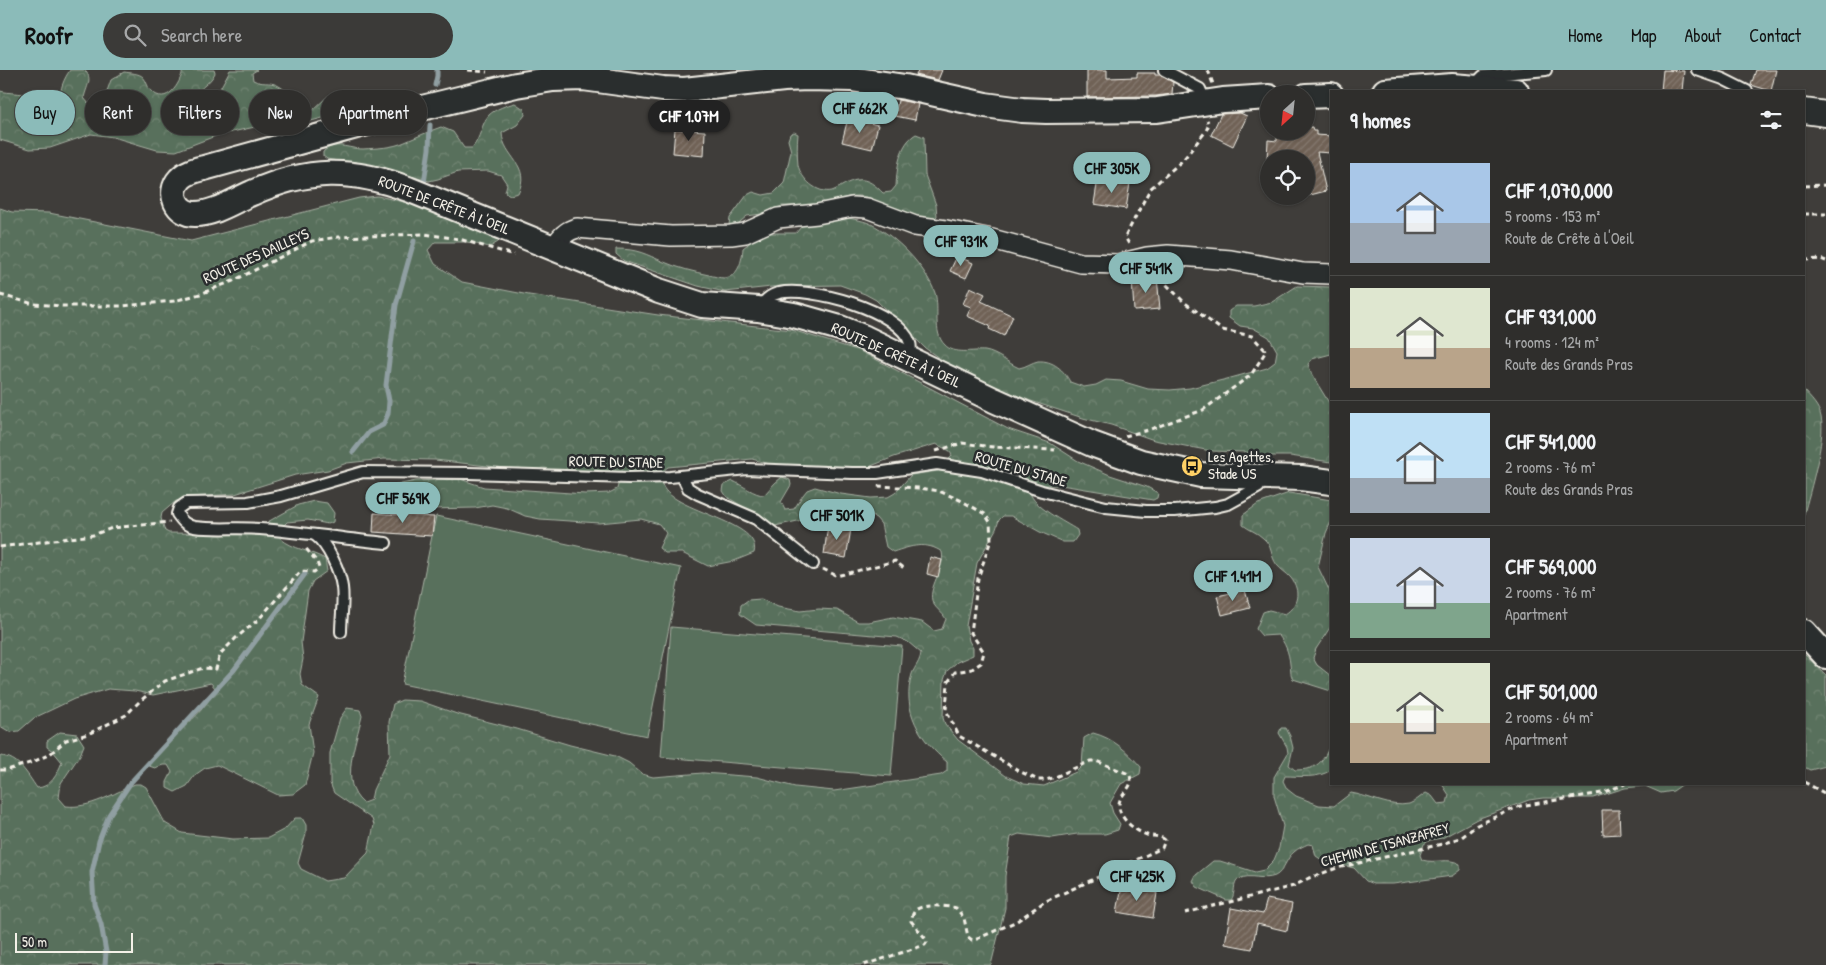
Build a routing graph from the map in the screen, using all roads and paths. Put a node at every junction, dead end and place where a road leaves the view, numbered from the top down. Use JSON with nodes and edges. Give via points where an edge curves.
{"nodes":[{"id":1,"x":1164,"y":70,"type":"edge"},
{"id":2,"x":1546,"y":70,"type":"edge"},
{"id":3,"x":1697,"y":70,"type":"edge"},
{"id":4,"x":826,"y":74,"type":"edge"},
{"id":5,"x":1479,"y":87,"type":"junction"},
{"id":6,"x":1396,"y":90,"type":"edge"},
{"id":7,"x":1507,"y":90,"type":"edge"},
{"id":8,"x":1745,"y":90,"type":"edge"},
{"id":9,"x":1330,"y":95,"type":"edge"},
{"id":10,"x":1315,"y":96,"type":"edge"},
{"id":11,"x":1260,"y":98,"type":"edge"},
{"id":12,"x":1805,"y":111,"type":"edge"},
{"id":13,"x":1202,"y":112,"type":"junction"},
{"id":14,"x":1826,"y":114,"type":"edge"},
{"id":15,"x":1826,"y":185,"type":"edge"},
{"id":16,"x":1805,"y":186,"type":"edge"},
{"id":17,"x":1805,"y":214,"type":"edge"},
{"id":18,"x":1826,"y":214,"type":"edge"},
{"id":19,"x":554,"y":249,"type":"junction"},
{"id":20,"x":1136,"y":253,"type":"junction"},
{"id":21,"x":519,"y":255,"type":"dead end"},
{"id":22,"x":1805,"y":260,"type":"edge"},
{"id":23,"x":1826,"y":261,"type":"edge"},
{"id":24,"x":1330,"y":274,"type":"edge"},
{"id":25,"x":0,"y":295,"type":"edge"},
{"id":26,"x":1120,"y":437,"type":"dead end"},
{"id":27,"x":1062,"y":450,"type":"dead end"},
{"id":28,"x":933,"y":451,"type":"dead end"},
{"id":29,"x":865,"y":473,"type":"junction"},
{"id":30,"x":682,"y":476,"type":"junction"},
{"id":31,"x":1261,"y":477,"type":"junction"},
{"id":32,"x":1330,"y":482,"type":"edge"},
{"id":33,"x":183,"y":522,"type":"junction"},
{"id":34,"x":297,"y":531,"type":"junction"},
{"id":35,"x":312,"y":533,"type":"junction"},
{"id":36,"x":386,"y":543,"type":"dead end"},
{"id":37,"x":0,"y":547,"type":"edge"},
{"id":38,"x":813,"y":564,"type":"joint"},
{"id":39,"x":905,"y":569,"type":"dead end"},
{"id":40,"x":341,"y":632,"type":"dead end"},
{"id":41,"x":1805,"y":633,"type":"edge"},
{"id":42,"x":1826,"y":656,"type":"edge"},
{"id":43,"x":0,"y":770,"type":"edge"},
{"id":44,"x":1805,"y":783,"type":"edge"},
{"id":45,"x":1622,"y":785,"type":"edge"},
{"id":46,"x":1826,"y":794,"type":"edge"},
{"id":47,"x":1185,"y":913,"type":"dead end"},
{"id":48,"x":864,"y":965,"type":"edge"}],
"edges":[{"from":1,"to":13,"type":"lane","via":[[1200,89]]},
{"from":2,"to":5,"type":"lane","via":[[1483,76]]},
{"from":3,"to":8,"type":"lane"},
{"from":4,"to":13,"type":"street","name":"ROUTE DE CRÊTE À L'OEIL","via":[[1022,110]]},
{"from":4,"to":19,"type":"street","name":"ROUTE DE CRÊTE À L'OEIL","via":[[684,90],[583,78],[553,78],[418,109],[204,168],[185,175],[174,192],[178,206],[197,214],[286,181],[327,174],[356,174],[400,186]]},
{"from":5,"to":6,"type":"street"},
{"from":5,"to":7,"type":"street"},
{"from":9,"to":10,"type":"street"},
{"from":11,"to":13,"type":"street","name":"ROUTE DE CRÊTE À L'OEIL"},
{"from":12,"to":14,"type":"street"},
{"from":13,"to":20,"type":"path","via":[[1210,124],[1206,131],[1183,160],[1150,189],[1124,237]]},
{"from":15,"to":16,"type":"path"},
{"from":17,"to":18,"type":"path"},
{"from":19,"to":20,"type":"street","via":[[563,235],[577,228],[671,236],[731,235],[745,233],[778,218],[852,207],[867,208],[915,226],[992,239],[1081,263],[1118,264]]},
{"from":19,"to":31,"type":"street","name":"ROUTE DE CRÊTE À L'OEIL","via":[[692,302],[758,309],[824,322],[1083,440],[1141,462],[1201,475]]},
{"from":20,"to":24,"type":"street","via":[[1231,260],[1303,273]]},
{"from":20,"to":26,"type":"path","via":[[1184,302],[1222,330],[1252,336],[1266,351],[1251,375],[1203,410]]},
{"from":21,"to":25,"type":"path","name":"ROUTE DES DAILLEYS","via":[[459,239],[424,234],[338,237],[312,242],[232,281],[174,300],[122,306],[62,306],[34,304]]},
{"from":22,"to":23,"type":"path"},
{"from":27,"to":28,"type":"path","via":[[993,448],[962,443]]},
{"from":29,"to":30,"type":"lane","name":"ROUTE DU STADE","via":[[747,469]]},
{"from":29,"to":31,"type":"lane","name":"ROUTE DU STADE","via":[[937,464],[982,471],[1042,491],[1097,504],[1146,511],[1228,504],[1259,487]]},
{"from":29,"to":48,"type":"path","via":[[869,481],[881,488],[939,491],[976,508],[990,522],[991,540],[978,578],[971,633],[984,652],[981,663],[972,669],[955,672],[948,682],[946,710],[959,736],[1038,780],[1053,778],[1090,761],[1129,774],[1131,783],[1120,799],[1119,812],[1144,834],[1165,840],[1162,848],[1044,902],[1017,921],[977,939],[968,937],[964,918],[956,908],[937,906],[916,910],[912,921],[926,938],[926,945]]},
{"from":30,"to":33,"type":"lane","name":"ROUTE DU STADE","via":[[629,478],[363,472],[248,502],[186,502],[176,514]]},
{"from":30,"to":38,"type":"lane","via":[[688,488],[756,519]]},
{"from":31,"to":32,"type":"street","name":"ROUTE DE CRÊTE À L'OEIL"},
{"from":33,"to":34,"type":"lane","via":[[195,527]]},
{"from":33,"to":37,"type":"path","via":[[112,528],[94,535]]},
{"from":34,"to":35,"type":"lane"},
{"from":34,"to":43,"type":"path","via":[[319,568],[314,572],[301,571],[259,620],[220,654],[216,669],[203,668],[165,681],[126,715],[88,734],[66,740],[50,754],[33,762]]},
{"from":35,"to":36,"type":"lane"},
{"from":35,"to":40,"type":"lane","via":[[323,541],[342,587]]},
{"from":38,"to":39,"type":"path","via":[[837,576],[895,560]]},
{"from":41,"to":42,"type":"street"},
{"from":44,"to":46,"type":"path"},
{"from":45,"to":47,"type":"path","name":"CHEMIN DE TSANZAFREY","via":[[1602,793],[1520,806],[1442,844],[1337,868],[1294,886]]}]}
